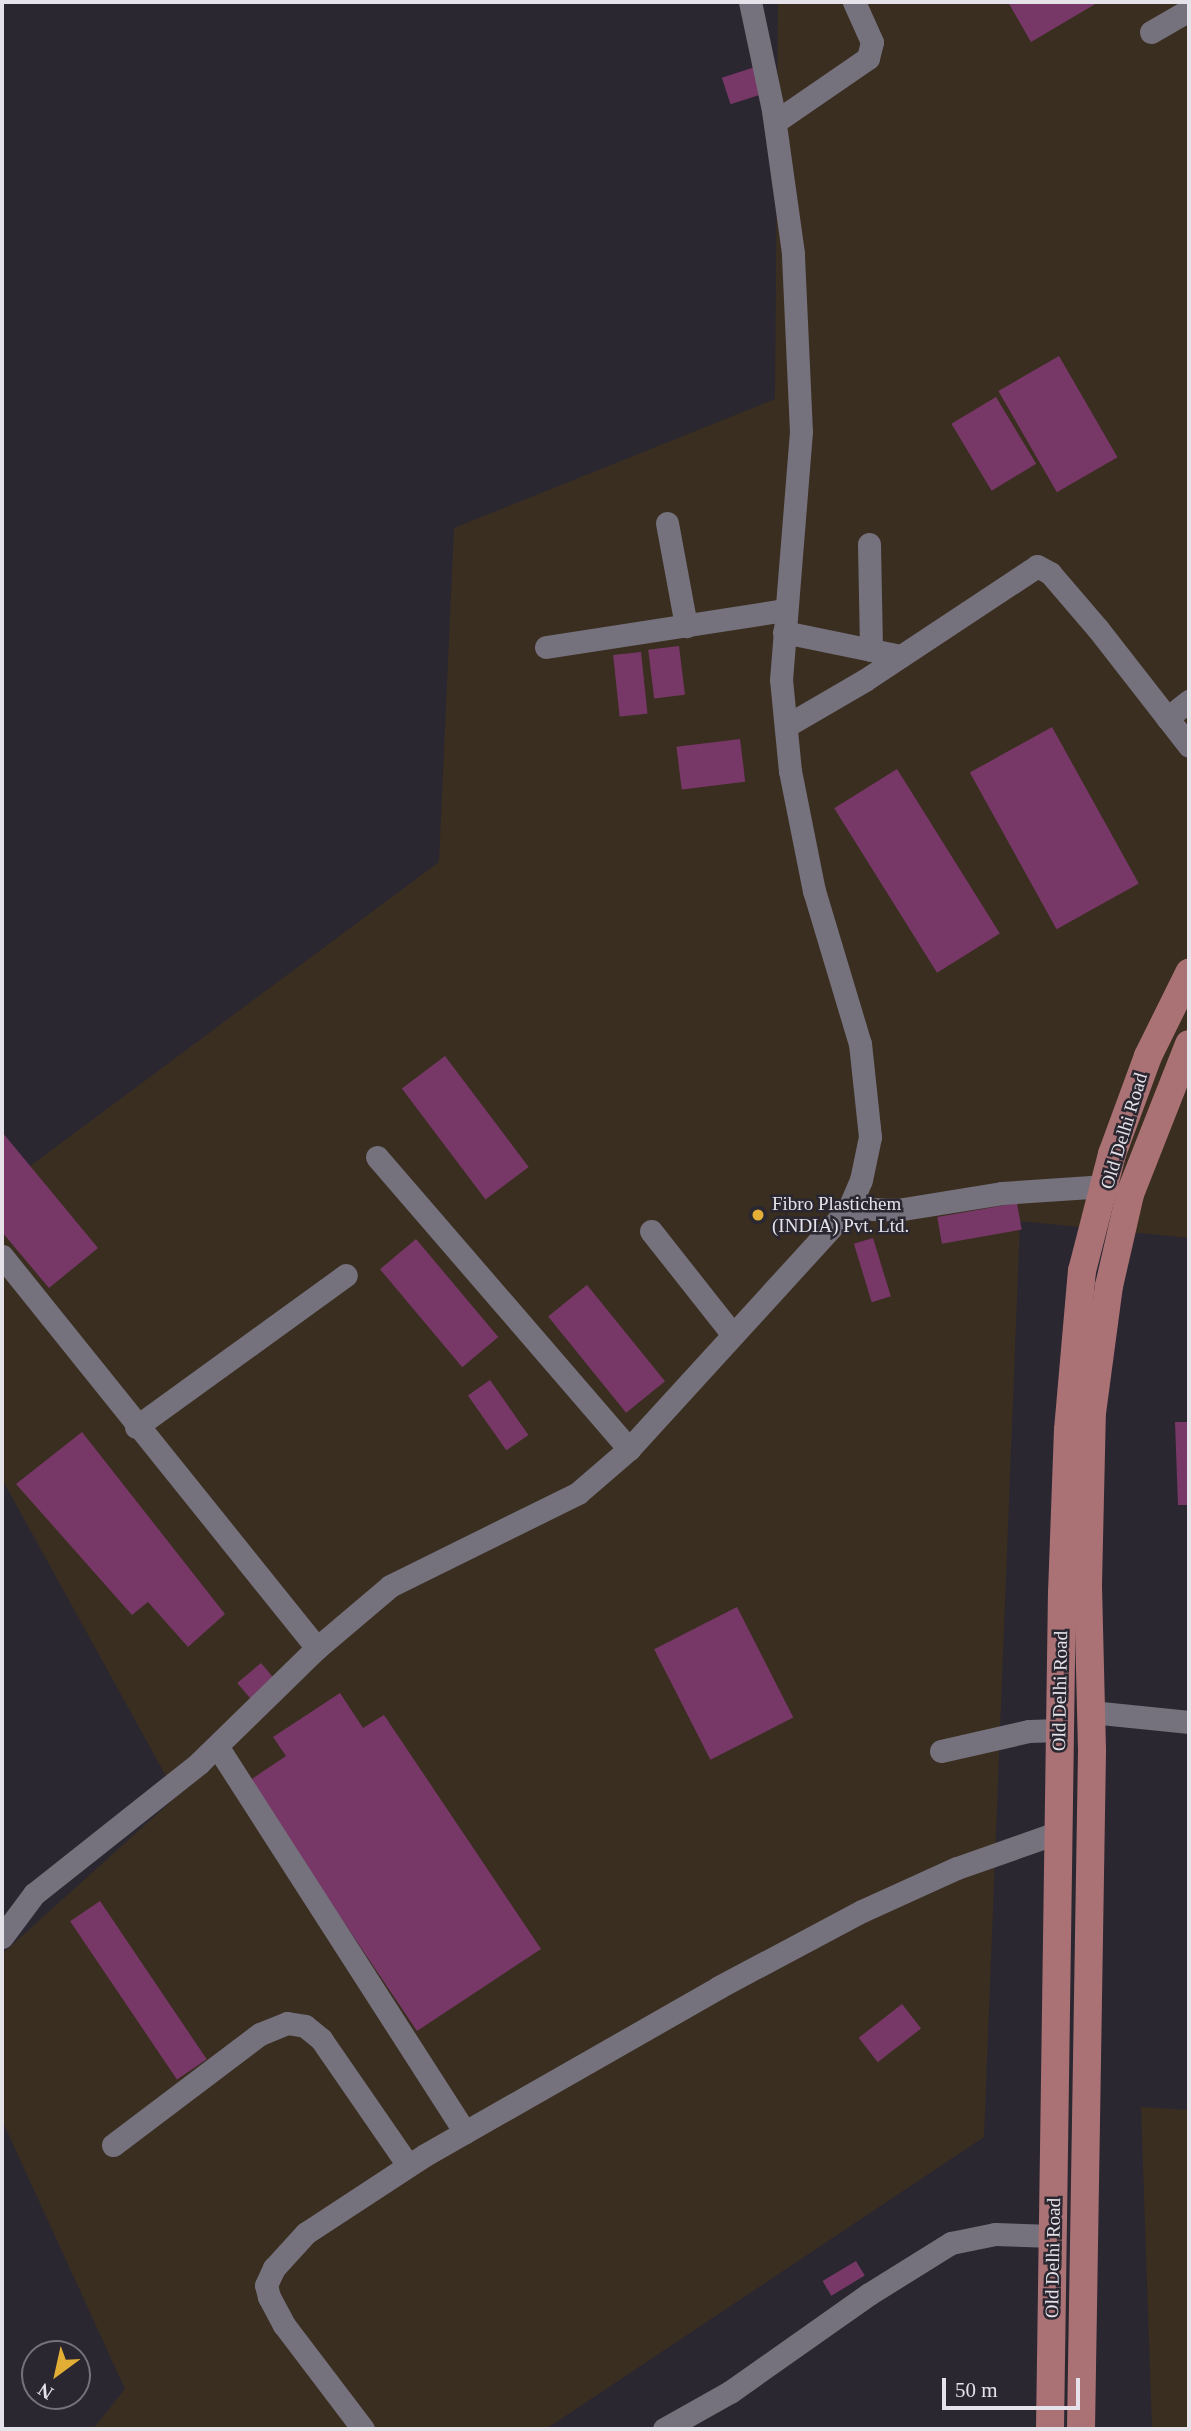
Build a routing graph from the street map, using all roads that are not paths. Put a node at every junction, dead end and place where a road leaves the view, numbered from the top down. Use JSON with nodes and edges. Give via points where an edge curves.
{"nodes":[{"id":1,"x":750,"y":2,"type":"edge"},
{"id":2,"x":854,"y":2,"type":"edge"},
{"id":3,"x":1189,"y":9,"type":"edge"},
{"id":4,"x":1151,"y":32,"type":"dead end"},
{"id":5,"x":775,"y":122,"type":"junction"},
{"id":6,"x":667,"y":523,"type":"dead end"},
{"id":7,"x":869,"y":544,"type":"dead end"},
{"id":8,"x":784,"y":621,"type":"junction"},
{"id":9,"x":686,"y":626,"type":"junction"},
{"id":10,"x":546,"y":647,"type":"dead end"},
{"id":11,"x":871,"y":650,"type":"junction"},
{"id":12,"x":901,"y":656,"type":"junction"},
{"id":13,"x":1189,"y":701,"type":"edge"},
{"id":14,"x":1167,"y":718,"type":"junction"},
{"id":15,"x":786,"y":726,"type":"junction"},
{"id":16,"x":1189,"y":746,"type":"edge"},
{"id":17,"x":1189,"y":973,"type":"edge"},
{"id":18,"x":1189,"y":1044,"type":"edge"},
{"id":19,"x":377,"y":1157,"type":"dead end"},
{"id":20,"x":1106,"y":1186,"type":"junction"},
{"id":21,"x":849,"y":1208,"type":"junction"},
{"id":22,"x":651,"y":1231,"type":"dead end"},
{"id":23,"x":2,"y":1256,"type":"edge"},
{"id":24,"x":346,"y":1275,"type":"dead end"},
{"id":25,"x":733,"y":1335,"type":"junction"},
{"id":26,"x":136,"y":1427,"type":"junction"},
{"id":27,"x":629,"y":1449,"type":"junction"},
{"id":28,"x":317,"y":1648,"type":"junction"},
{"id":29,"x":1091,"y":1712,"type":"junction"},
{"id":30,"x":1189,"y":1721,"type":"edge"},
{"id":31,"x":1060,"y":1730,"type":"junction"},
{"id":32,"x":217,"y":1746,"type":"junction"},
{"id":33,"x":941,"y":1751,"type":"dead end"},
{"id":34,"x":1059,"y":1832,"type":"junction"},
{"id":35,"x":2,"y":1937,"type":"edge"},
{"id":36,"x":465,"y":2132,"type":"junction"},
{"id":37,"x":113,"y":2145,"type":"dead end"},
{"id":38,"x":408,"y":2165,"type":"junction"},
{"id":39,"x":1053,"y":2236,"type":"junction"},
{"id":40,"x":363,"y":2429,"type":"edge"},
{"id":41,"x":664,"y":2429,"type":"edge"},
{"id":42,"x":1050,"y":2429,"type":"edge"},
{"id":43,"x":1081,"y":2429,"type":"edge"}],
"edges":[{"from":1,"to":5,"type":"street"},
{"from":2,"to":5,"type":"street","via":[[872,42],[868,58]]},
{"from":3,"to":4,"type":"street"},
{"from":5,"to":8,"type":"street","via":[[793,253],[801,432]]},
{"from":6,"to":9,"type":"street"},
{"from":7,"to":11,"type":"street"},
{"from":8,"to":9,"type":"street"},
{"from":8,"to":11,"type":"street"},
{"from":8,"to":15,"type":"street","via":[[781,680]]},
{"from":9,"to":10,"type":"street"},
{"from":11,"to":12,"type":"street"},
{"from":12,"to":14,"type":"street","via":[[1037,566],[1050,573],[1082,610]]},
{"from":12,"to":15,"type":"street"},
{"from":13,"to":14,"type":"street"},
{"from":14,"to":16,"type":"street"},
{"from":15,"to":21,"type":"street","via":[[814,891],[860,1044],[870,1137]]},
{"from":17,"to":20,"type":"main road","name":"Old Delhi Road","via":[[1147,1056],[1112,1154]]},
{"from":18,"to":29,"type":"main road","name":"Old Delhi Road","via":[[1130,1194],[1109,1286],[1092,1413]]},
{"from":19,"to":27,"type":"street"},
{"from":20,"to":21,"type":"street","via":[[1002,1193],[897,1210]]},
{"from":20,"to":31,"type":"main road","name":"Old Delhi Road","via":[[1082,1271],[1068,1430]]},
{"from":21,"to":25,"type":"street"},
{"from":22,"to":25,"type":"street"},
{"from":23,"to":26,"type":"street"},
{"from":24,"to":26,"type":"street"},
{"from":25,"to":27,"type":"street"},
{"from":26,"to":28,"type":"street"},
{"from":27,"to":28,"type":"street","via":[[578,1493],[390,1586]]},
{"from":28,"to":32,"type":"street"},
{"from":29,"to":30,"type":"street"},
{"from":29,"to":43,"type":"main road","name":"Old Delhi Road"},
{"from":31,"to":33,"type":"street","via":[[1029,1731]]},
{"from":31,"to":34,"type":"main road","name":"Old Delhi Road"},
{"from":32,"to":35,"type":"street","via":[[34,1894]]},
{"from":32,"to":36,"type":"street"},
{"from":34,"to":36,"type":"street","via":[[957,1868],[862,1911]]},
{"from":34,"to":39,"type":"main road","name":"Old Delhi Road"},
{"from":36,"to":38,"type":"street"},
{"from":37,"to":38,"type":"street","via":[[260,2034],[287,2023],[305,2025],[321,2039]]},
{"from":38,"to":40,"type":"street","via":[[306,2233],[274,2268],[266,2285],[284,2325]]},
{"from":39,"to":41,"type":"street","via":[[995,2234],[951,2243],[730,2392]]},
{"from":39,"to":42,"type":"main road","name":"Old Delhi Road"}]}
